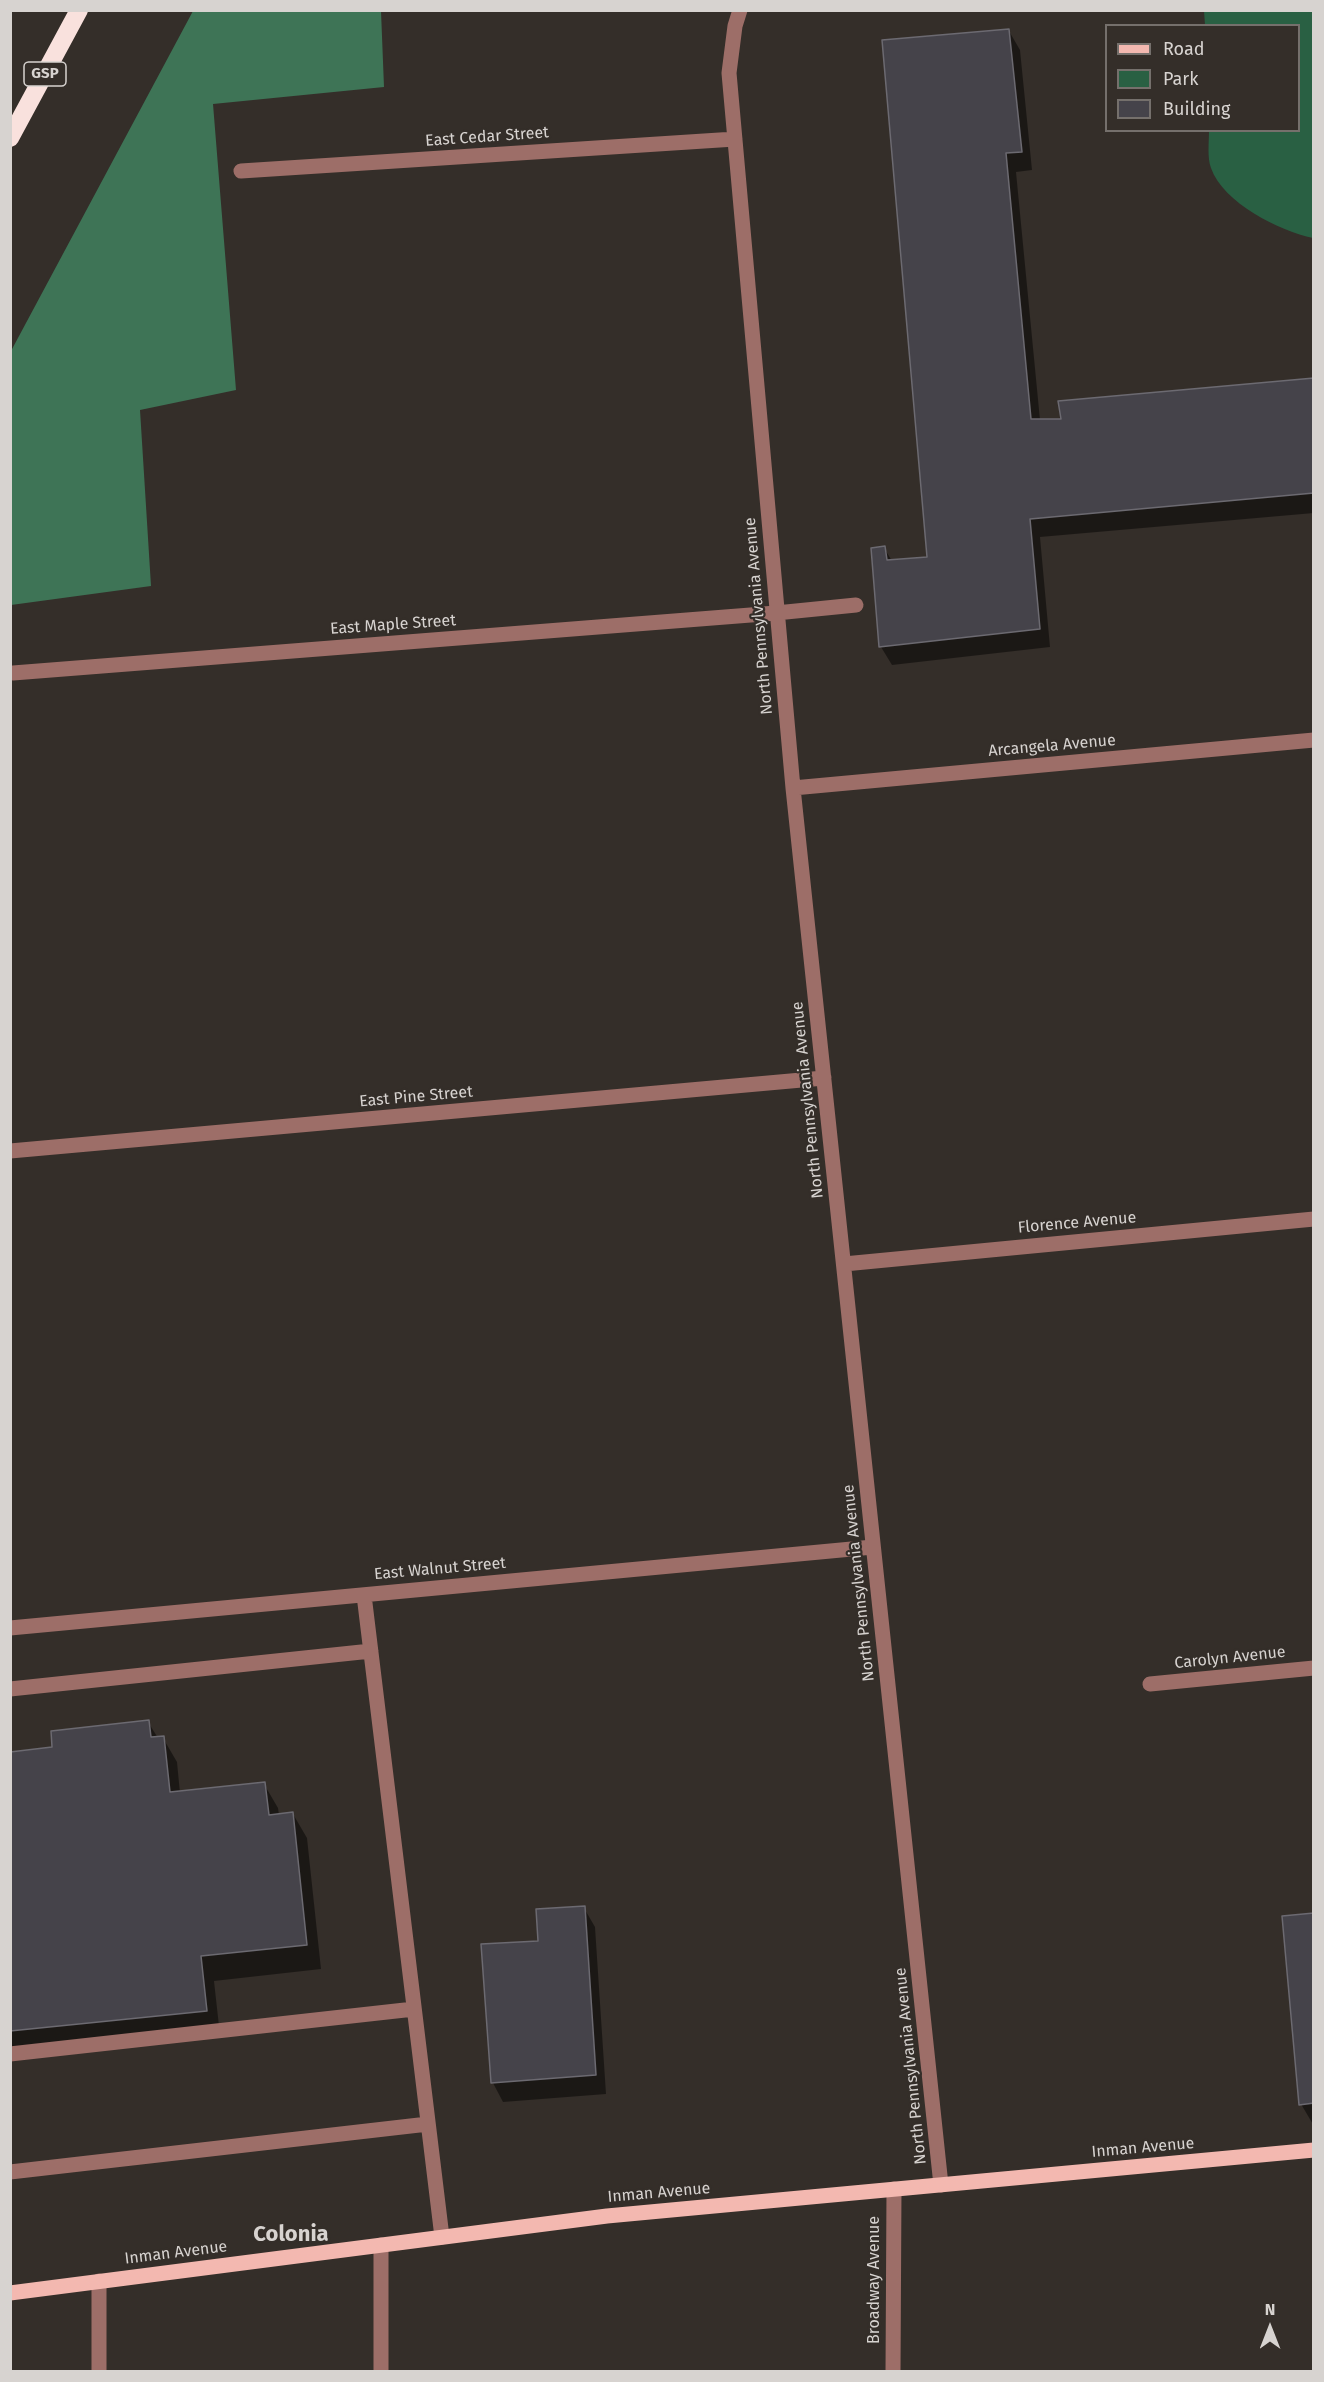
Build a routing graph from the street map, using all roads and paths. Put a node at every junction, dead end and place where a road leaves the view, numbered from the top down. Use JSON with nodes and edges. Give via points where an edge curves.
{"nodes":[{"id":1,"x":79,"y":10,"type":"edge"},
{"id":2,"x":740,"y":10,"type":"edge"},
{"id":3,"x":10,"y":138,"type":"edge"},
{"id":4,"x":735,"y":139,"type":"junction"},
{"id":5,"x":241,"y":171,"type":"dead end"},
{"id":6,"x":856,"y":605,"type":"dead end"},
{"id":7,"x":776,"y":614,"type":"junction"},
{"id":8,"x":13,"y":673,"type":"dead end"},
{"id":9,"x":1314,"y":740,"type":"edge"},
{"id":10,"x":793,"y":788,"type":"junction"},
{"id":11,"x":824,"y":1078,"type":"junction"},
{"id":12,"x":10,"y":1151,"type":"edge"},
{"id":13,"x":1314,"y":1219,"type":"edge"},
{"id":14,"x":844,"y":1264,"type":"junction"},
{"id":15,"x":873,"y":1547,"type":"junction"},
{"id":16,"x":364,"y":1595,"type":"junction"},
{"id":17,"x":10,"y":1628,"type":"edge"},
{"id":18,"x":371,"y":1651,"type":"junction"},
{"id":19,"x":1314,"y":1668,"type":"edge"},
{"id":20,"x":1150,"y":1684,"type":"dead end"},
{"id":21,"x":10,"y":1689,"type":"edge"},
{"id":22,"x":414,"y":2009,"type":"junction"},
{"id":23,"x":10,"y":2054,"type":"edge"},
{"id":24,"x":428,"y":2124,"type":"junction"},
{"id":25,"x":1314,"y":2150,"type":"edge"},
{"id":26,"x":10,"y":2172,"type":"edge"},
{"id":27,"x":941,"y":2185,"type":"junction"},
{"id":28,"x":894,"y":2189,"type":"junction"},
{"id":29,"x":442,"y":2237,"type":"junction"},
{"id":30,"x":381,"y":2245,"type":"junction"},
{"id":31,"x":99,"y":2281,"type":"junction"},
{"id":32,"x":10,"y":2293,"type":"edge"},
{"id":33,"x":99,"y":2372,"type":"edge"},
{"id":34,"x":381,"y":2372,"type":"edge"},
{"id":35,"x":893,"y":2372,"type":"edge"}],
"edges":[{"from":1,"to":3,"type":"highway","number":"GSP"},
{"from":2,"to":4,"type":"street","name":"North Pennsylvania Avenue","via":[[729,73]]},
{"from":4,"to":5,"type":"street","name":"East Cedar Street"},
{"from":4,"to":7,"type":"street","name":"North Pennsylvania Avenue"},
{"from":6,"to":7,"type":"street","name":"East Maple Street"},
{"from":7,"to":8,"type":"street","name":"East Maple Street"},
{"from":7,"to":10,"type":"street","name":"North Pennsylvania Avenue"},
{"from":9,"to":10,"type":"street","name":"Arcangela Avenue"},
{"from":10,"to":11,"type":"street","name":"North Pennsylvania Avenue"},
{"from":11,"to":12,"type":"street","name":"East Pine Street"},
{"from":11,"to":14,"type":"street","name":"North Pennsylvania Avenue"},
{"from":13,"to":14,"type":"street","name":"Florence Avenue"},
{"from":14,"to":15,"type":"street","name":"North Pennsylvania Avenue"},
{"from":15,"to":16,"type":"street","name":"East Walnut Street"},
{"from":15,"to":27,"type":"street","name":"North Pennsylvania Avenue"},
{"from":16,"to":17,"type":"street","name":"East Walnut Street"},
{"from":16,"to":18,"type":"street"},
{"from":18,"to":21,"type":"street"},
{"from":18,"to":22,"type":"street"},
{"from":19,"to":20,"type":"street","name":"Carolyn Avenue"},
{"from":22,"to":23,"type":"street"},
{"from":22,"to":24,"type":"street"},
{"from":24,"to":26,"type":"street"},
{"from":24,"to":29,"type":"street"},
{"from":25,"to":27,"type":"main road","name":"Inman Avenue"},
{"from":27,"to":28,"type":"main road","name":"Inman Avenue"},
{"from":28,"to":29,"type":"main road","name":"Inman Avenue","via":[[607,2216]]},
{"from":28,"to":35,"type":"street","name":"Broadway Avenue"},
{"from":29,"to":30,"type":"main road","name":"Inman Avenue"},
{"from":30,"to":31,"type":"main road","name":"Inman Avenue"},
{"from":30,"to":34,"type":"street"},
{"from":31,"to":32,"type":"main road","name":"Inman Avenue"},
{"from":31,"to":33,"type":"street"}]}
